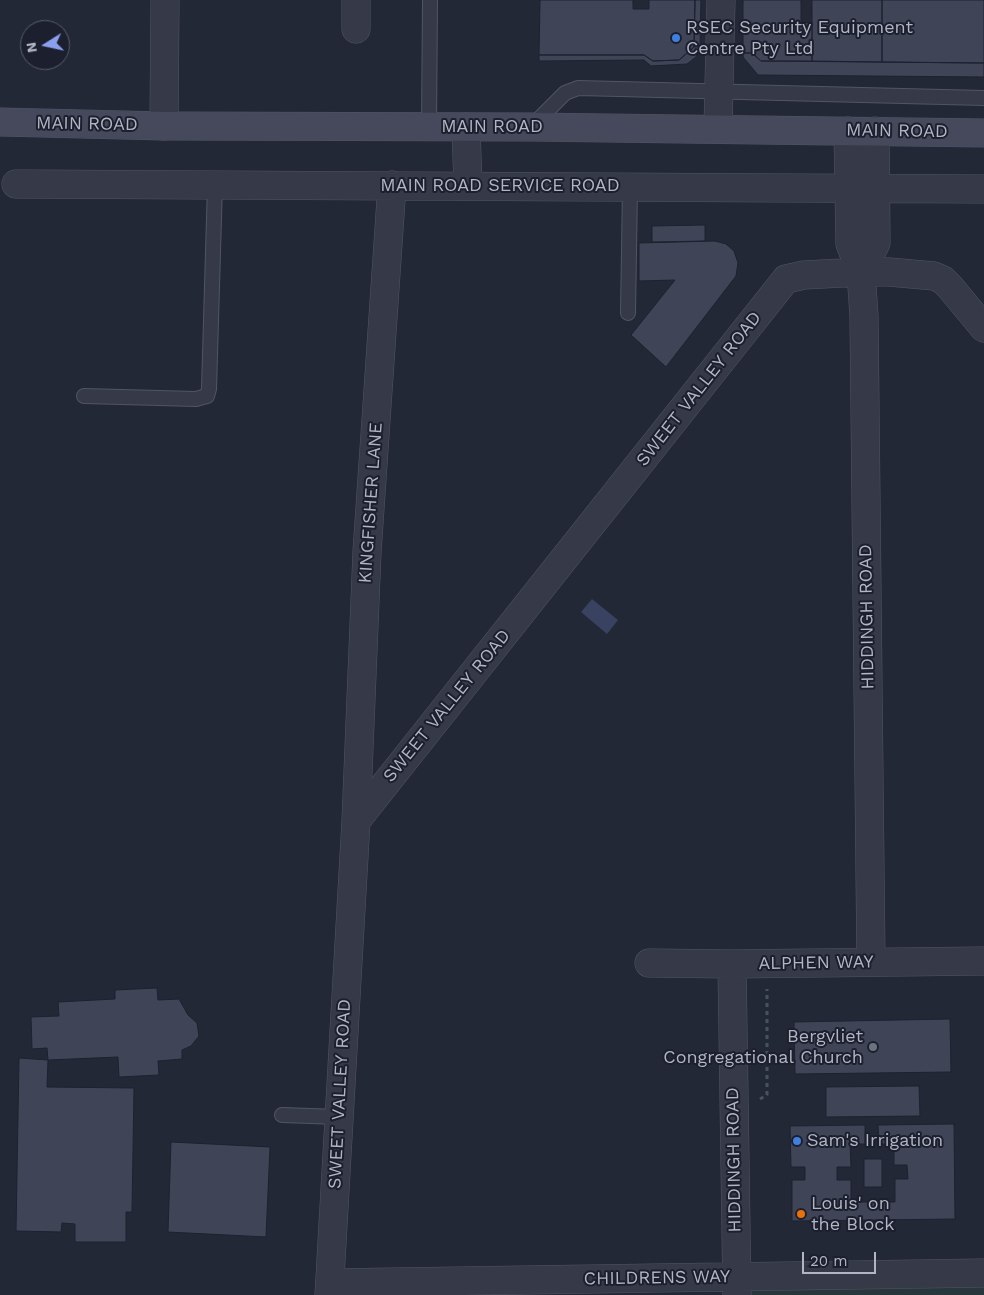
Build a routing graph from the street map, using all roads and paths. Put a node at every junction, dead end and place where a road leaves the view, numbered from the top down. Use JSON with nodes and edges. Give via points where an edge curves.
{"nodes":[{"id":1,"x":165,"y":0,"type":"edge"},
{"id":2,"x":356,"y":0,"type":"edge"},
{"id":3,"x":430,"y":0,"type":"edge"},
{"id":4,"x":721,"y":0,"type":"edge"},
{"id":5,"x":356,"y":29,"type":"dead end"},
{"id":6,"x":719,"y":92,"type":"junction"},
{"id":7,"x":984,"y":98,"type":"edge"},
{"id":8,"x":0,"y":122,"type":"edge"},
{"id":9,"x":164,"y":126,"type":"junction"},
{"id":10,"x":429,"y":127,"type":"junction"},
{"id":11,"x":466,"y":127,"type":"junction"},
{"id":12,"x":531,"y":127,"type":"junction"},
{"id":13,"x":718,"y":129,"type":"junction"},
{"id":14,"x":848,"y":130,"type":"junction"},
{"id":15,"x":875,"y":131,"type":"junction"},
{"id":16,"x":984,"y":133,"type":"edge"},
{"id":17,"x":16,"y":184,"type":"dead end"},
{"id":18,"x":215,"y":184,"type":"junction"},
{"id":19,"x":392,"y":185,"type":"junction"},
{"id":20,"x":468,"y":186,"type":"junction"},
{"id":21,"x":630,"y":187,"type":"junction"},
{"id":22,"x":862,"y":189,"type":"junction"},
{"id":23,"x":984,"y":189,"type":"edge"},
{"id":24,"x":861,"y":272,"type":"junction"},
{"id":25,"x":628,"y":314,"type":"dead end"},
{"id":26,"x":984,"y":328,"type":"edge"},
{"id":27,"x":84,"y":396,"type":"dead end"},
{"id":28,"x":356,"y":821,"type":"junction"},
{"id":29,"x":984,"y":961,"type":"edge"},
{"id":30,"x":871,"y":962,"type":"junction"},
{"id":31,"x":649,"y":963,"type":"dead end"},
{"id":32,"x":732,"y":964,"type":"junction"},
{"id":33,"x":282,"y":1115,"type":"dead end"},
{"id":34,"x":339,"y":1117,"type":"junction"},
{"id":35,"x":984,"y":1274,"type":"edge"},
{"id":36,"x":737,"y":1286,"type":"edge"},
{"id":37,"x":329,"y":1289,"type":"edge"}],
"edges":[{"from":1,"to":9,"type":"street"},
{"from":2,"to":5,"type":"street"},
{"from":3,"to":10,"type":"lane"},
{"from":4,"to":6,"type":"street"},
{"from":6,"to":7,"type":"lane"},
{"from":6,"to":12,"type":"lane","via":[[573,89],[565,92]]},
{"from":6,"to":13,"type":"street"},
{"from":8,"to":9,"type":"main road","name":"MAIN ROAD"},
{"from":9,"to":10,"type":"main road","name":"MAIN ROAD"},
{"from":10,"to":11,"type":"main road","name":"MAIN ROAD"},
{"from":11,"to":12,"type":"main road","name":"MAIN ROAD"},
{"from":11,"to":20,"type":"street"},
{"from":12,"to":13,"type":"main road","name":"MAIN ROAD"},
{"from":13,"to":14,"type":"main road","name":"MAIN ROAD"},
{"from":14,"to":15,"type":"main road","name":"MAIN ROAD"},
{"from":14,"to":22,"type":"street"},
{"from":15,"to":16,"type":"main road","name":"MAIN ROAD"},
{"from":15,"to":22,"type":"street"},
{"from":17,"to":18,"type":"street","name":"MAIN ROAD SERVICE ROAD"},
{"from":18,"to":19,"type":"street","name":"MAIN ROAD SERVICE ROAD"},
{"from":18,"to":27,"type":"lane","via":[[207,396],[196,399]]},
{"from":19,"to":20,"type":"street","name":"MAIN ROAD SERVICE ROAD"},
{"from":19,"to":28,"type":"street","name":"KINGFISHER LANE","via":[[367,552]]},
{"from":20,"to":21,"type":"street","name":"MAIN ROAD SERVICE ROAD"},
{"from":21,"to":22,"type":"street","name":"MAIN ROAD SERVICE ROAD"},
{"from":21,"to":25,"type":"lane"},
{"from":22,"to":23,"type":"street","name":"MAIN ROAD SERVICE ROAD"},
{"from":22,"to":24,"type":"street","via":[[876,244]]},
{"from":24,"to":26,"type":"street","name":"SWEET VALLEY ROAD","via":[[934,276],[943,280]]},
{"from":24,"to":28,"type":"street","name":"SWEET VALLEY ROAD","via":[[804,275],[781,284]]},
{"from":24,"to":30,"type":"street","name":"HIDDINGH ROAD"},
{"from":28,"to":34,"type":"street","name":"SWEET VALLEY ROAD"},
{"from":29,"to":30,"type":"street","name":"ALPHEN WAY"},
{"from":30,"to":32,"type":"street","name":"ALPHEN WAY"},
{"from":31,"to":32,"type":"street","name":"ALPHEN WAY"},
{"from":32,"to":36,"type":"street","name":"HIDDINGH ROAD"},
{"from":33,"to":34,"type":"lane"},
{"from":34,"to":37,"type":"street","name":"SWEET VALLEY ROAD"},
{"from":35,"to":36,"type":"street","name":"CHILDRENS WAY"},
{"from":36,"to":37,"type":"street","name":"CHILDRENS WAY"}]}
